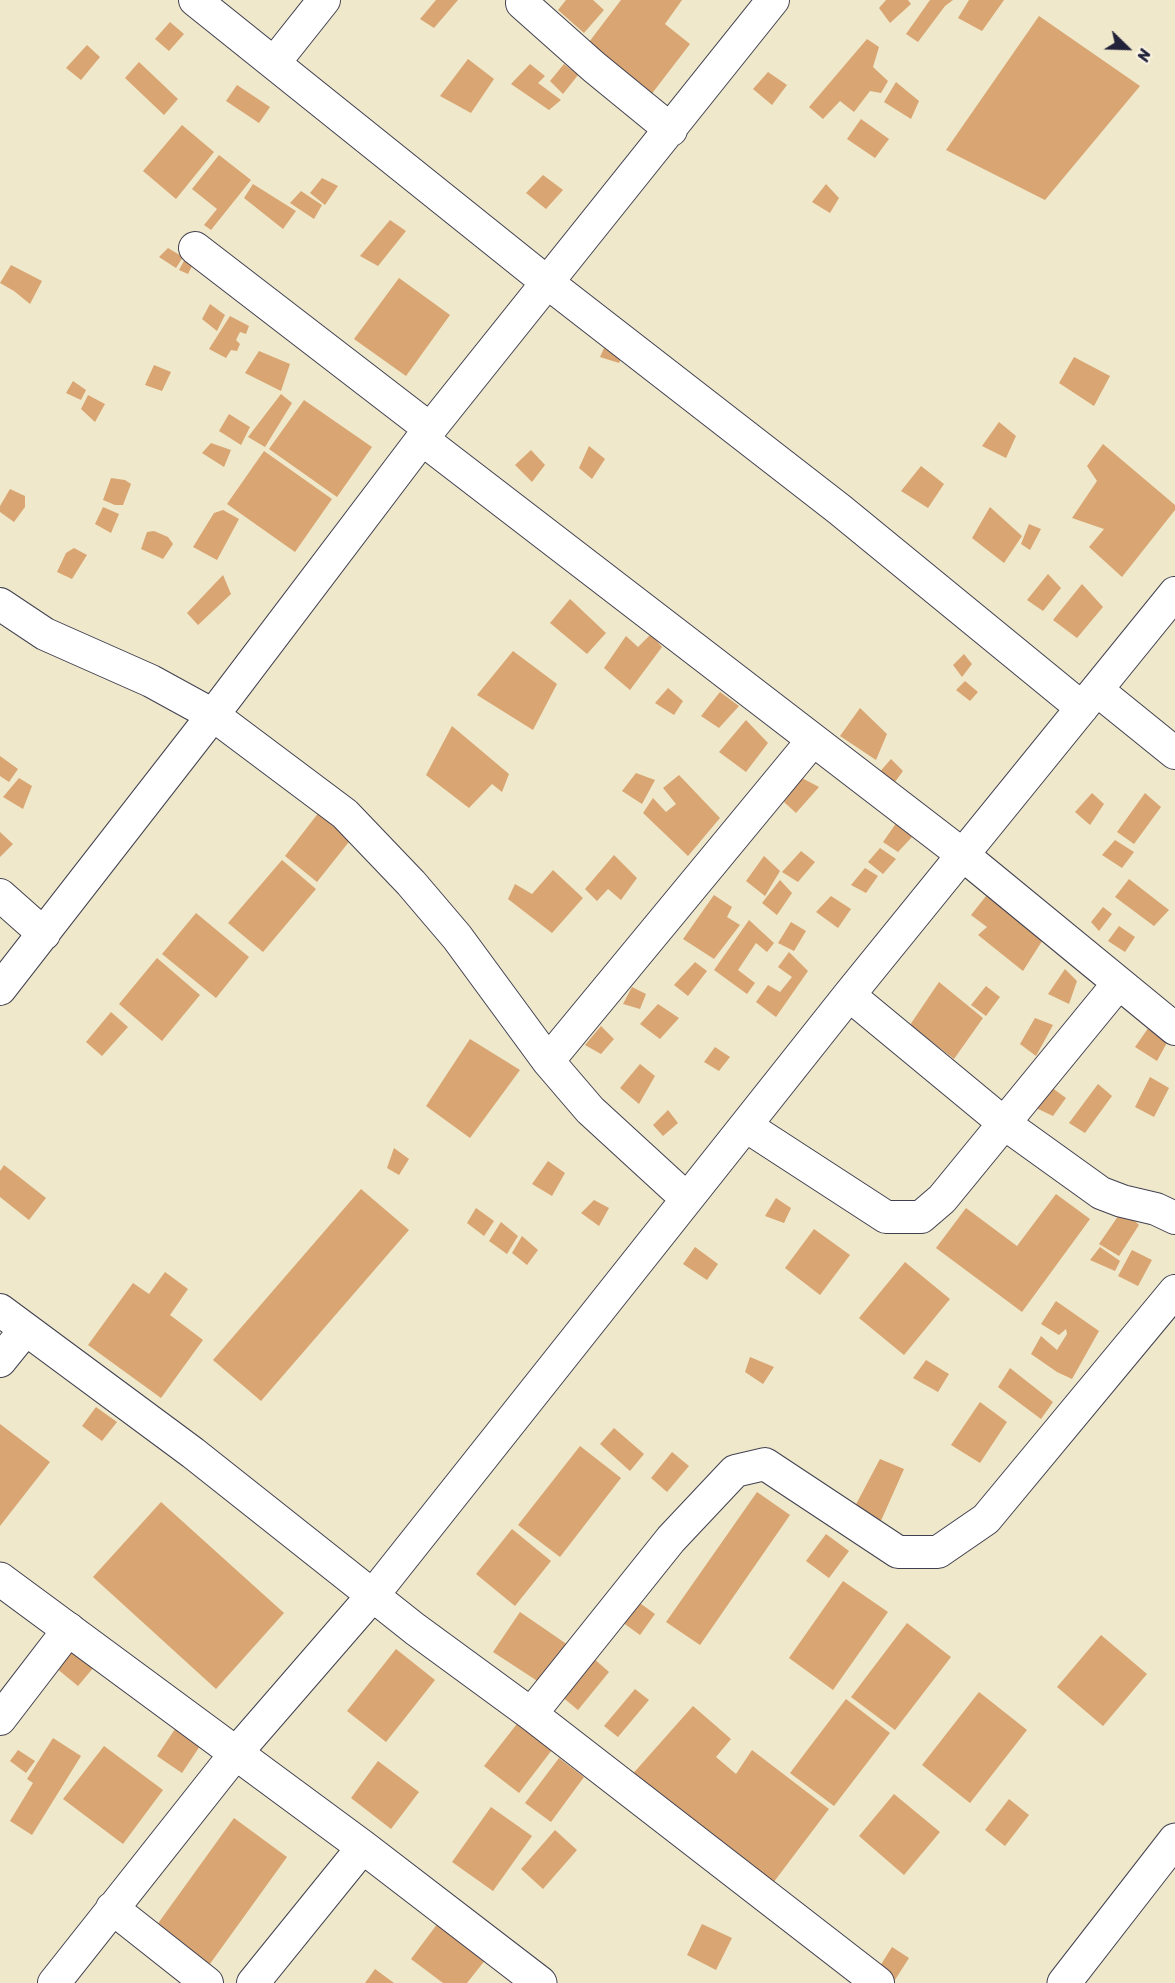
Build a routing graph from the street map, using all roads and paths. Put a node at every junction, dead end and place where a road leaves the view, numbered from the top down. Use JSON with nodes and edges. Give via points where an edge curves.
{"nodes":[{"id":1,"x":195,"y":0,"type":"edge"},
{"id":2,"x":324,"y":0,"type":"edge"},
{"id":3,"x":773,"y":0,"type":"edge"},
{"id":4,"x":522,"y":1,"type":"edge"},
{"id":5,"x":274,"y":63,"type":"junction"},
{"id":6,"x":671,"y":130,"type":"junction"},
{"id":7,"x":195,"y":248,"type":"dead end"},
{"id":8,"x":548,"y":283,"type":"junction"},
{"id":9,"x":426,"y":434,"type":"junction"},
{"id":10,"x":1175,"y":593,"type":"edge"},
{"id":11,"x":0,"y":604,"type":"edge"},
{"id":12,"x":1090,"y":699,"type":"junction"},
{"id":13,"x":213,"y":714,"type":"junction"},
{"id":14,"x":813,"y":740,"type":"junction"},
{"id":15,"x":1175,"y":753,"type":"edge"},
{"id":16,"x":963,"y":855,"type":"junction"},
{"id":17,"x":0,"y":895,"type":"edge"},
{"id":18,"x":44,"y":934,"type":"junction"},
{"id":19,"x":1118,"y":984,"type":"junction"},
{"id":20,"x":0,"y":988,"type":"edge"},
{"id":21,"x":849,"y":995,"type":"junction"},
{"id":22,"x":1175,"y":1029,"type":"edge"},
{"id":23,"x":548,"y":1061,"type":"junction"},
{"id":24,"x":1005,"y":1124,"type":"junction"},
{"id":25,"x":746,"y":1126,"type":"junction"},
{"id":26,"x":687,"y":1199,"type":"junction"},
{"id":27,"x":1175,"y":1218,"type":"edge"},
{"id":28,"x":1175,"y":1291,"type":"edge"},
{"id":29,"x":0,"y":1310,"type":"edge"},
{"id":30,"x":25,"y":1330,"type":"junction"},
{"id":31,"x":0,"y":1361,"type":"edge"},
{"id":32,"x":0,"y":1579,"type":"edge"},
{"id":33,"x":373,"y":1595,"type":"junction"},
{"id":34,"x":69,"y":1629,"type":"junction"},
{"id":35,"x":531,"y":1713,"type":"junction"},
{"id":36,"x":0,"y":1719,"type":"edge"},
{"id":37,"x":236,"y":1753,"type":"junction"},
{"id":38,"x":1175,"y":1840,"type":"edge"},
{"id":39,"x":363,"y":1847,"type":"junction"},
{"id":40,"x":112,"y":1908,"type":"junction"},
{"id":41,"x":54,"y":1983,"type":"edge"},
{"id":42,"x":207,"y":1983,"type":"edge"},
{"id":43,"x":253,"y":1983,"type":"edge"},
{"id":44,"x":540,"y":1983,"type":"edge"},
{"id":45,"x":878,"y":1983,"type":"edge"},
{"id":46,"x":1064,"y":1983,"type":"edge"}],
"edges":[{"from":1,"to":5,"type":"street"},
{"from":2,"to":5,"type":"street"},
{"from":3,"to":6,"type":"street"},
{"from":4,"to":6,"type":"street"},
{"from":5,"to":8,"type":"street"},
{"from":6,"to":8,"type":"street"},
{"from":7,"to":9,"type":"street"},
{"from":8,"to":9,"type":"street"},
{"from":8,"to":12,"type":"street"},
{"from":9,"to":13,"type":"street"},
{"from":9,"to":14,"type":"street"},
{"from":10,"to":12,"type":"street"},
{"from":11,"to":13,"type":"street","via":[[45,634],[151,681]]},
{"from":12,"to":15,"type":"street"},
{"from":12,"to":16,"type":"street"},
{"from":13,"to":18,"type":"street"},
{"from":13,"to":23,"type":"street","via":[[345,813],[457,937]]},
{"from":14,"to":16,"type":"street"},
{"from":14,"to":23,"type":"street"},
{"from":16,"to":19,"type":"street"},
{"from":16,"to":21,"type":"street"},
{"from":17,"to":18,"type":"street"},
{"from":18,"to":20,"type":"street"},
{"from":19,"to":22,"type":"street"},
{"from":19,"to":24,"type":"street"},
{"from":21,"to":24,"type":"street"},
{"from":21,"to":25,"type":"street"},
{"from":23,"to":26,"type":"street","via":[[590,1110]]},
{"from":24,"to":25,"type":"street","via":[[942,1199],[921,1217],[886,1217]]},
{"from":24,"to":27,"type":"street","via":[[1101,1193]]},
{"from":25,"to":26,"type":"street"},
{"from":26,"to":33,"type":"street"},
{"from":28,"to":35,"type":"street","via":[[986,1520],[938,1552],[898,1552],[765,1464],[735,1471],[671,1539]]},
{"from":29,"to":30,"type":"street"},
{"from":30,"to":31,"type":"street"},
{"from":30,"to":33,"type":"street","via":[[194,1454]]},
{"from":32,"to":34,"type":"main road"},
{"from":33,"to":35,"type":"street"},
{"from":33,"to":37,"type":"street"},
{"from":34,"to":36,"type":"street"},
{"from":34,"to":37,"type":"main road"},
{"from":35,"to":45,"type":"street"},
{"from":37,"to":39,"type":"main road"},
{"from":37,"to":40,"type":"street"},
{"from":38,"to":46,"type":"main road"},
{"from":39,"to":43,"type":"street"},
{"from":39,"to":44,"type":"main road"},
{"from":40,"to":41,"type":"street"},
{"from":40,"to":42,"type":"street"}]}
